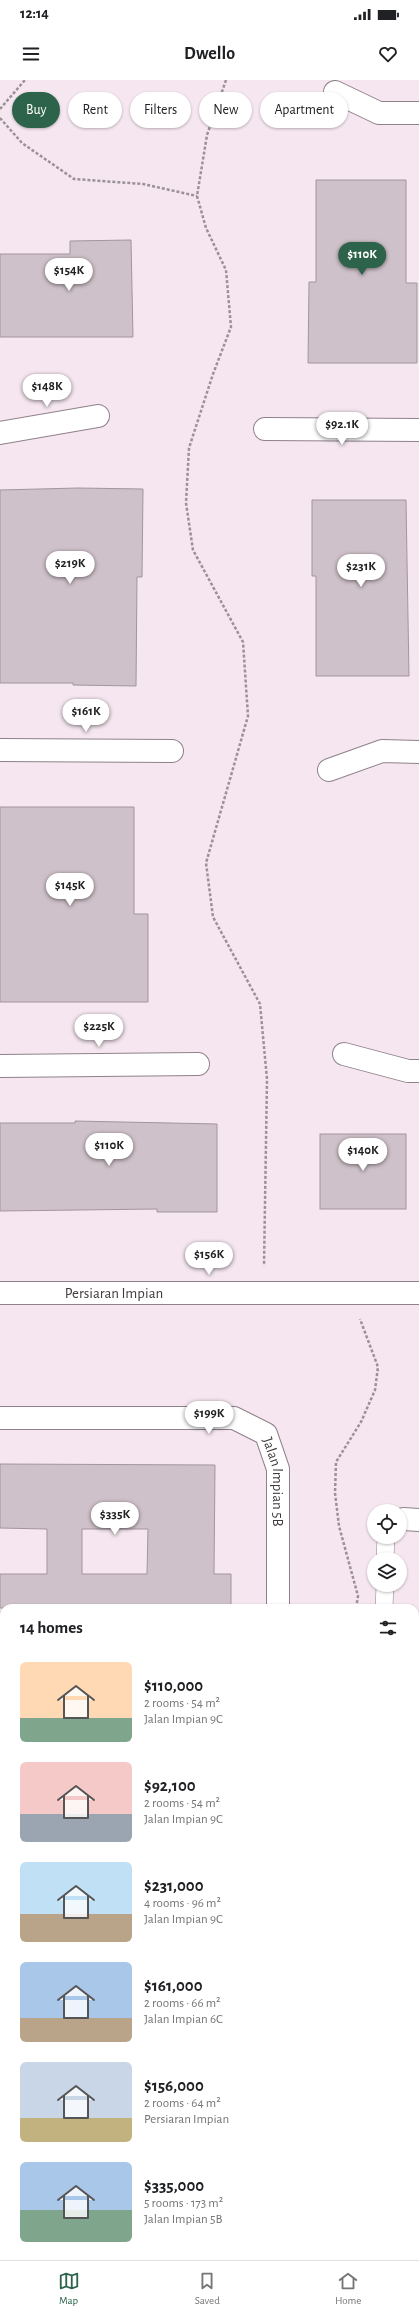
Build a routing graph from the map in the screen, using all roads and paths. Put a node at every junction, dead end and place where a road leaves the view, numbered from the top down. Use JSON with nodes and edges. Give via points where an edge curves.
{"nodes":[{"id":1,"x":26,"y":80,"type":"edge"},
{"id":2,"x":226,"y":80,"type":"edge"},
{"id":3,"x":348,"y":98,"type":"edge"},
{"id":4,"x":0,"y":109,"type":"edge"},
{"id":5,"x":419,"y":113,"type":"edge"},
{"id":6,"x":0,"y":118,"type":"edge"},
{"id":7,"x":197,"y":196,"type":"junction"},
{"id":8,"x":98,"y":416,"type":"dead end"},
{"id":9,"x":265,"y":429,"type":"dead end"},
{"id":10,"x":419,"y":430,"type":"edge"},
{"id":11,"x":0,"y":433,"type":"edge"},
{"id":12,"x":0,"y":750,"type":"edge"},
{"id":13,"x":172,"y":751,"type":"dead end"},
{"id":14,"x":419,"y":752,"type":"edge"},
{"id":15,"x":329,"y":770,"type":"dead end"},
{"id":16,"x":344,"y":1054,"type":"dead end"},
{"id":17,"x":198,"y":1064,"type":"dead end"},
{"id":18,"x":0,"y":1066,"type":"edge"},
{"id":19,"x":419,"y":1071,"type":"edge"},
{"id":20,"x":0,"y":1293,"type":"edge"},
{"id":21,"x":263,"y":1293,"type":"junction"},
{"id":22,"x":352,"y":1293,"type":"junction"},
{"id":23,"x":419,"y":1293,"type":"edge"},
{"id":24,"x":0,"y":1418,"type":"edge"},
{"id":25,"x":385,"y":1592,"type":"edge"},
{"id":26,"x":278,"y":1604,"type":"edge"},
{"id":27,"x":357,"y":1604,"type":"edge"},
{"id":28,"x":384,"y":1604,"type":"edge"}],
"edges":[{"from":1,"to":4,"type":"path"},
{"from":2,"to":7,"type":"path","via":[[206,135]]},
{"from":3,"to":5,"type":"street","via":[[379,113]]},
{"from":6,"to":7,"type":"path","via":[[22,143],[74,179],[143,184]]},
{"from":7,"to":21,"type":"path","via":[[206,228],[226,270],[231,327],[189,448],[186,503],[193,550],[243,642],[248,716],[206,863],[213,917],[260,1004],[267,1078]]},
{"from":8,"to":11,"type":"street"},
{"from":9,"to":10,"type":"street"},
{"from":12,"to":13,"type":"street"},
{"from":14,"to":15,"type":"street","via":[[382,751]]},
{"from":16,"to":19,"type":"street","via":[[408,1071]]},
{"from":17,"to":18,"type":"street"},
{"from":20,"to":21,"type":"street","name":"Persiaran Impian"},
{"from":21,"to":22,"type":"street","name":"Persiaran Impian"},
{"from":22,"to":23,"type":"street","name":"Persiaran Impian"},
{"from":22,"to":27,"type":"path","via":[[378,1367],[375,1390],[361,1422],[336,1462],[335,1493],[339,1526],[356,1584]]},
{"from":24,"to":26,"type":"street","name":"Jalan Impian 5B","via":[[234,1418],[266,1434],[278,1469]]},
{"from":25,"to":28,"type":"lane"}]}
